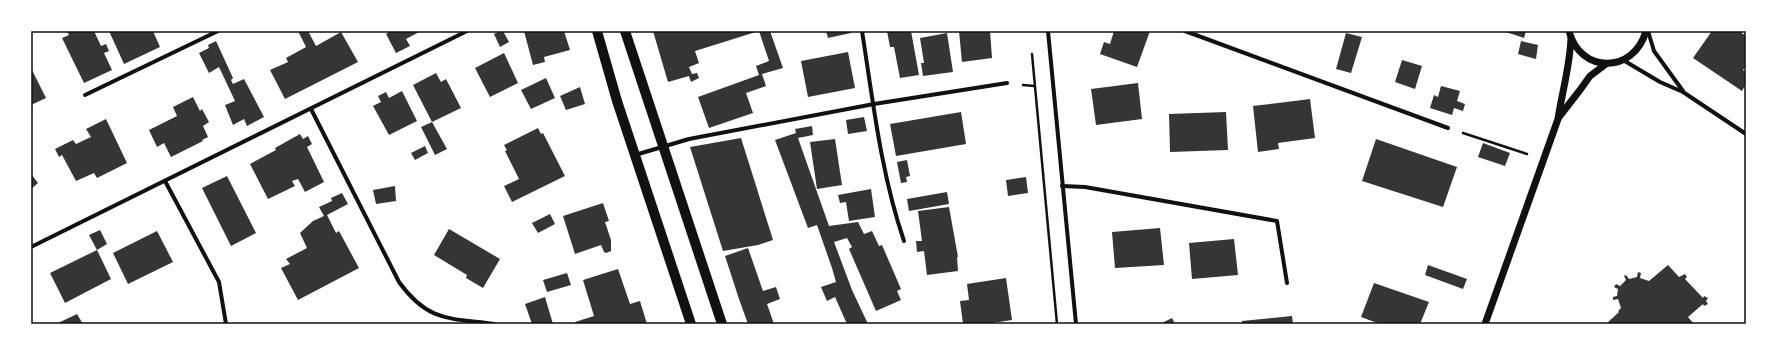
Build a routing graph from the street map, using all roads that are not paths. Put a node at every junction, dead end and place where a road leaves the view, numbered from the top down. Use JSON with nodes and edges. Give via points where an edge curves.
{"nodes":[{"id":1,"x":218,"y":31,"type":"edge"},
{"id":2,"x":467,"y":31,"type":"edge"},
{"id":3,"x":597,"y":31,"type":"edge"},
{"id":4,"x":625,"y":31,"type":"edge"},
{"id":5,"x":862,"y":31,"type":"edge"},
{"id":6,"x":1048,"y":31,"type":"edge"},
{"id":7,"x":1185,"y":31,"type":"edge"},
{"id":8,"x":1647,"y":31,"type":"edge"},
{"id":9,"x":1570,"y":35,"type":"edge"},
{"id":10,"x":1624,"y":60,"type":"junction"},
{"id":11,"x":1606,"y":64,"type":"junction"},
{"id":12,"x":1007,"y":83,"type":"dead end"},
{"id":13,"x":1684,"y":92,"type":"junction"},
{"id":14,"x":85,"y":95,"type":"dead end"},
{"id":15,"x":874,"y":104,"type":"junction"},
{"id":16,"x":311,"y":109,"type":"junction"},
{"id":17,"x":1558,"y":119,"type":"junction"},
{"id":18,"x":1448,"y":128,"type":"road end"},
{"id":19,"x":1746,"y":134,"type":"edge"},
{"id":20,"x":662,"y":147,"type":"junction"},
{"id":21,"x":635,"y":155,"type":"junction"},
{"id":22,"x":165,"y":181,"type":"junction"},
{"id":23,"x":1062,"y":186,"type":"junction"},
{"id":24,"x":904,"y":241,"type":"dead end"},
{"id":25,"x":31,"y":247,"type":"edge"},
{"id":26,"x":1287,"y":283,"type":"dead end"},
{"id":27,"x":226,"y":324,"type":"edge"},
{"id":28,"x":494,"y":324,"type":"edge"},
{"id":29,"x":691,"y":324,"type":"edge"},
{"id":30,"x":722,"y":324,"type":"edge"},
{"id":31,"x":1076,"y":324,"type":"edge"},
{"id":32,"x":1485,"y":324,"type":"edge"}],
"edges":[{"from":1,"to":14,"type":"street"},
{"from":2,"to":16,"type":"street"},
{"from":3,"to":21,"type":"main road"},
{"from":4,"to":20,"type":"main road"},
{"from":5,"to":15,"type":"street"},
{"from":6,"to":23,"type":"street"},
{"from":7,"to":18,"type":"street"},
{"from":8,"to":10,"type":"street","via":[[1635,52]]},
{"from":8,"to":13,"type":"street","via":[[1654,51]]},
{"from":9,"to":11,"type":"street","via":[[1579,51],[1591,60]]},
{"from":9,"to":17,"type":"street","via":[[1570,62]]},
{"from":10,"to":11,"type":"street"},
{"from":10,"to":13,"type":"street","via":[[1660,82]]},
{"from":11,"to":17,"type":"street","via":[[1590,76]]},
{"from":12,"to":15,"type":"street"},
{"from":13,"to":19,"type":"street"},
{"from":15,"to":20,"type":"street","via":[[689,139]]},
{"from":15,"to":24,"type":"street","via":[[894,210]]},
{"from":16,"to":22,"type":"street"},
{"from":16,"to":28,"type":"street","via":[[399,282],[410,298],[426,311],[444,318]]},
{"from":17,"to":32,"type":"street"},
{"from":20,"to":21,"type":"street"},
{"from":20,"to":30,"type":"main road"},
{"from":21,"to":29,"type":"main road"},
{"from":22,"to":25,"type":"street"},
{"from":22,"to":27,"type":"street","via":[[220,282]]},
{"from":23,"to":26,"type":"street","via":[[1085,187],[1277,221]]},
{"from":23,"to":31,"type":"street"}]}
